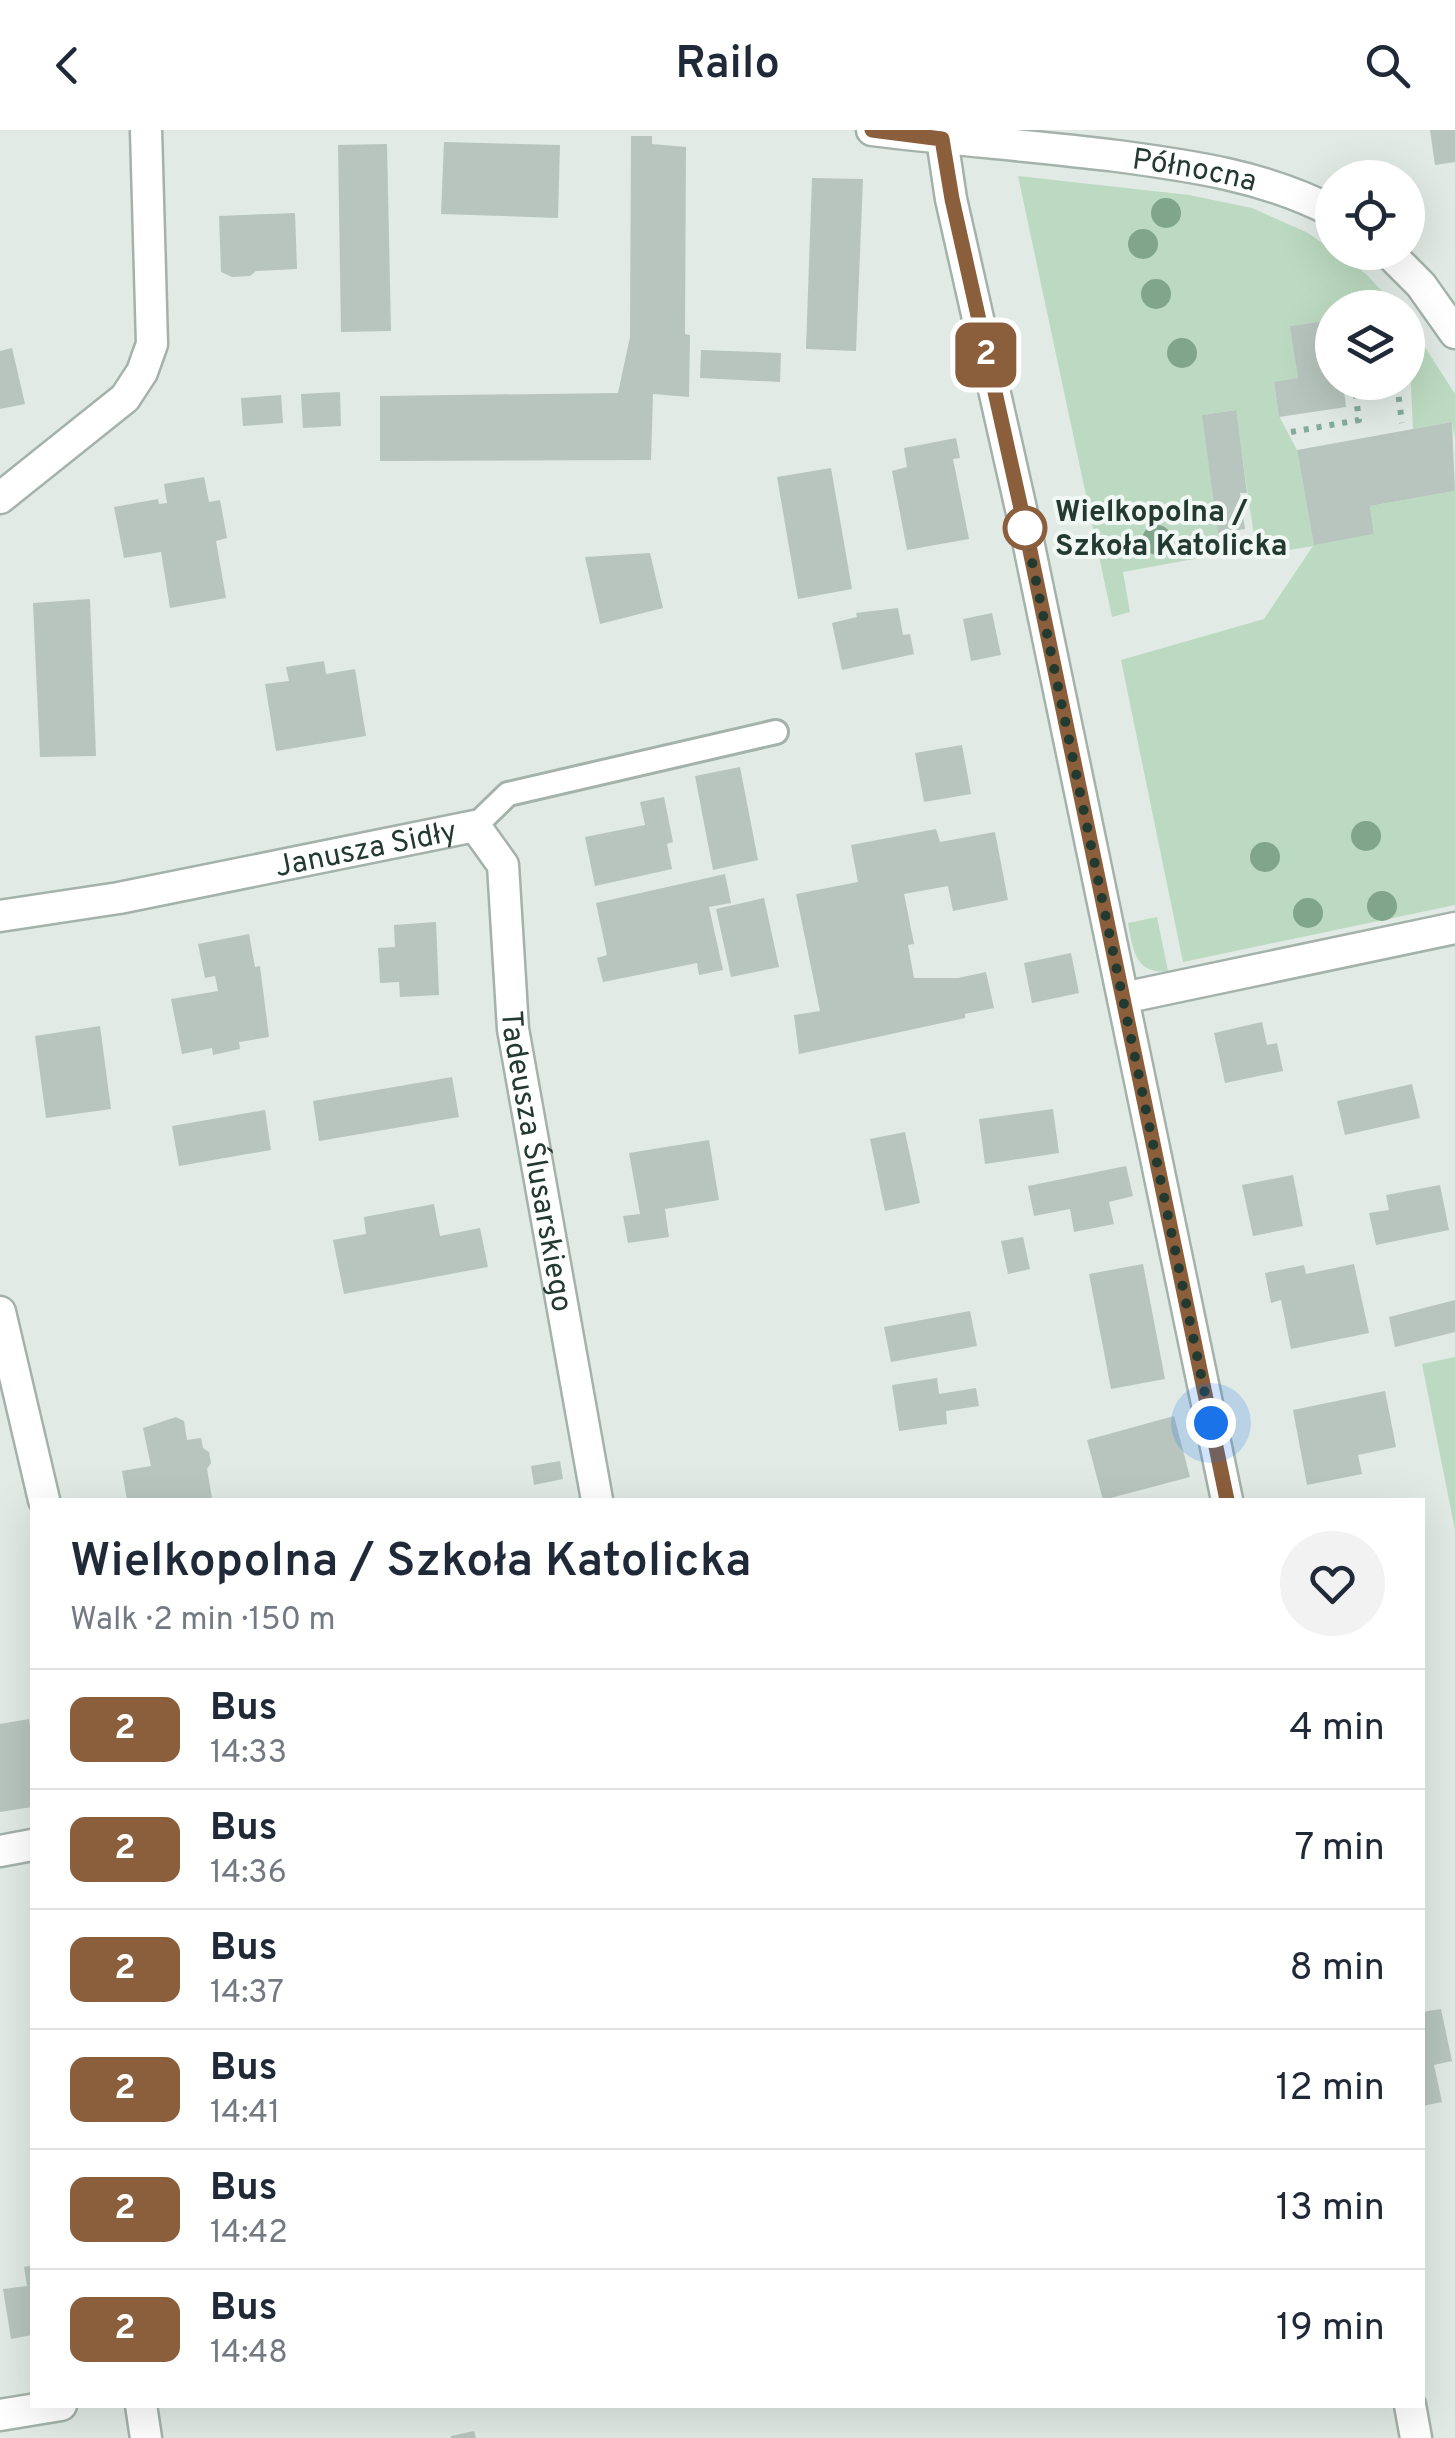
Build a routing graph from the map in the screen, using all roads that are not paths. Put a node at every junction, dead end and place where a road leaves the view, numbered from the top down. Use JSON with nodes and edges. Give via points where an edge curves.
{"nodes":[{"id":1,"x":146,"y":130,"type":"edge"},
{"id":2,"x":872,"y":130,"type":"edge"},
{"id":3,"x":942,"y":139,"type":"junction"},
{"id":4,"x":1315,"y":202,"type":"edge"},
{"id":5,"x":1406,"y":270,"type":"edge"},
{"id":6,"x":1455,"y":333,"type":"edge"},
{"id":7,"x":0,"y":498,"type":"edge"},
{"id":8,"x":776,"y":732,"type":"dead end"},
{"id":9,"x":475,"y":826,"type":"junction"},
{"id":10,"x":0,"y":916,"type":"edge"},
{"id":11,"x":1455,"y":928,"type":"edge"},
{"id":12,"x":1123,"y":998,"type":"junction"},
{"id":13,"x":0,"y":1312,"type":"edge"},
{"id":14,"x":44,"y":1498,"type":"edge"},
{"id":15,"x":597,"y":1498,"type":"edge"},
{"id":16,"x":1227,"y":1498,"type":"edge"},
{"id":17,"x":30,"y":1845,"type":"edge"},
{"id":18,"x":0,"y":1851,"type":"edge"},
{"id":19,"x":43,"y":2408,"type":"edge"},
{"id":20,"x":141,"y":2408,"type":"edge"},
{"id":21,"x":1411,"y":2408,"type":"edge"},
{"id":22,"x":0,"y":2415,"type":"edge"},
{"id":23,"x":146,"y":2438,"type":"edge"},
{"id":24,"x":1416,"y":2438,"type":"edge"}],
"edges":[{"from":1,"to":7,"type":"street","via":[[152,344],[142,372],[125,398]]},
{"from":2,"to":3,"type":"street","name":"Północna"},
{"from":3,"to":4,"type":"street","name":"Północna","via":[[1230,172]]},
{"from":3,"to":12,"type":"street"},
{"from":5,"to":6,"type":"street"},
{"from":8,"to":9,"type":"lane","name":"Janusza Sidły","via":[[508,794]]},
{"from":9,"to":10,"type":"street","name":"Janusza Sidły"},
{"from":9,"to":15,"type":"street","name":"Tadeusza Ślusarskiego","via":[[503,864],[514,1029]]},
{"from":11,"to":12,"type":"street"},
{"from":12,"to":16,"type":"street"},
{"from":13,"to":14,"type":"street"},
{"from":17,"to":18,"type":"street"},
{"from":19,"to":22,"type":"street"},
{"from":20,"to":23,"type":"street"},
{"from":21,"to":24,"type":"street"}]}
